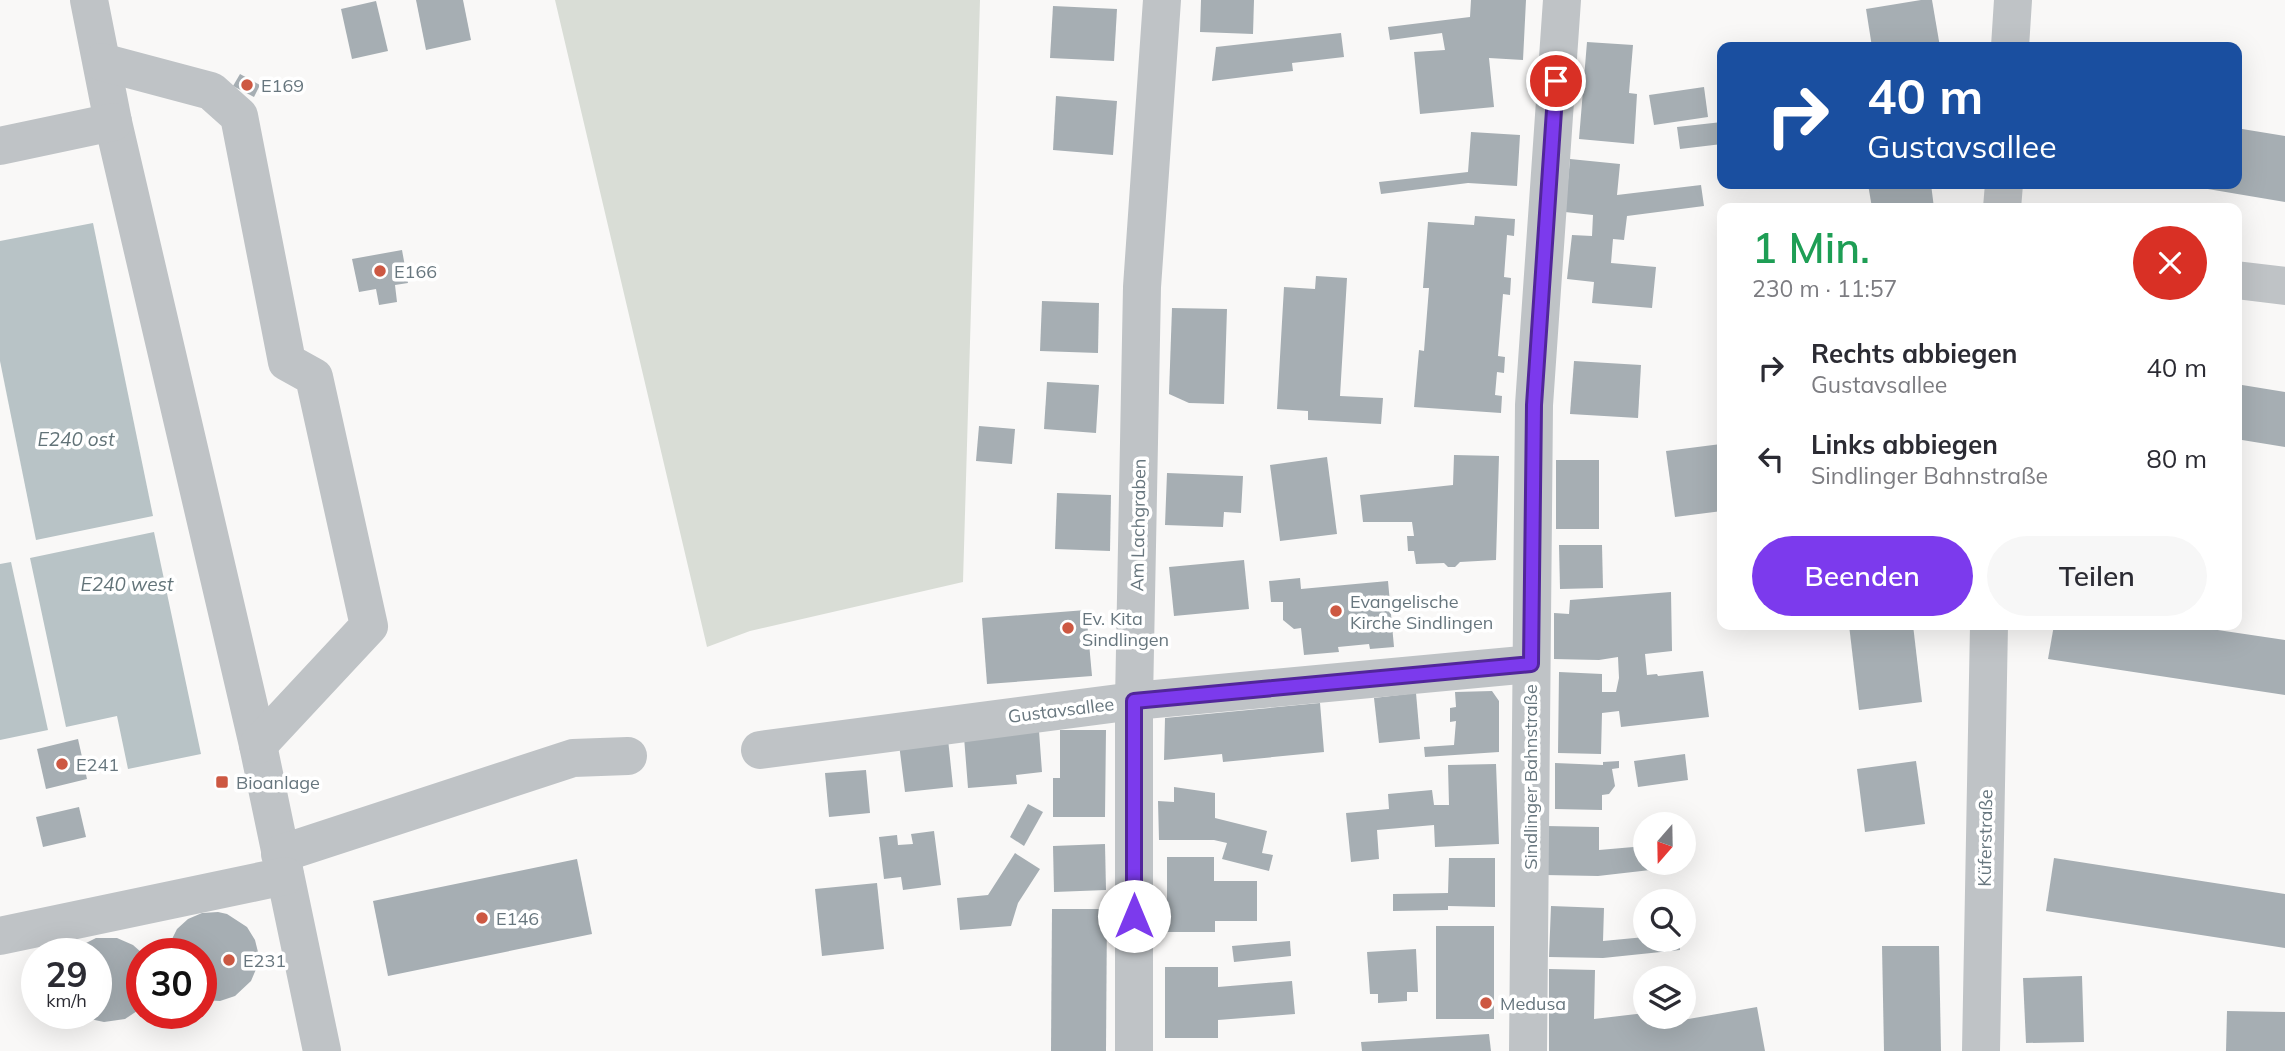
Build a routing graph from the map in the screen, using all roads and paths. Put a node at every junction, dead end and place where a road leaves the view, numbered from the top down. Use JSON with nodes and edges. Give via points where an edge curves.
{"nodes":[{"id":1,"x":89,"y":0,"type":"edge"},
{"id":2,"x":1162,"y":0,"type":"edge"},
{"id":3,"x":1562,"y":0,"type":"edge"},
{"id":4,"x":2013,"y":0,"type":"edge"},
{"id":5,"x":2010,"y":42,"type":"edge"},
{"id":6,"x":102,"y":62,"type":"junction"},
{"id":7,"x":113,"y":122,"type":"junction"},
{"id":8,"x":0,"y":146,"type":"edge"},
{"id":9,"x":2242,"y":281,"type":"edge"},
{"id":10,"x":2285,"y":286,"type":"edge"},
{"id":11,"x":1989,"y":630,"type":"edge"},
{"id":12,"x":1531,"y":664,"type":"junction"},
{"id":13,"x":1134,"y":701,"type":"junction"},
{"id":14,"x":258,"y":745,"type":"junction"},
{"id":15,"x":760,"y":750,"type":"dead end"},
{"id":16,"x":628,"y":756,"type":"dead end"},
{"id":17,"x":282,"y":865,"type":"junction"},
{"id":18,"x":0,"y":936,"type":"edge"},
{"id":19,"x":322,"y":1051,"type":"edge"},
{"id":20,"x":1134,"y":1051,"type":"edge"},
{"id":21,"x":1528,"y":1051,"type":"edge"},
{"id":22,"x":1981,"y":1051,"type":"edge"}],
"edges":[{"from":1,"to":6,"type":"street"},
{"from":2,"to":13,"type":"street","name":"Am Lachgraben","via":[[1142,287]]},
{"from":3,"to":12,"type":"street","name":"Sindlinger Bahnstraße","via":[[1534,405]]},
{"from":4,"to":5,"type":"street"},
{"from":6,"to":7,"type":"street"},
{"from":6,"to":14,"type":"street","via":[[211,91],[239,116],[287,362],[314,377],[369,626]]},
{"from":7,"to":8,"type":"street"},
{"from":7,"to":14,"type":"street"},
{"from":9,"to":10,"type":"street"},
{"from":11,"to":22,"type":"street","name":"Küferstraße"},
{"from":12,"to":13,"type":"street","name":"Gustavsallee"},
{"from":12,"to":21,"type":"street","name":"Sindlinger Bahnstraße"},
{"from":13,"to":15,"type":"street","name":"Gustavsallee"},
{"from":13,"to":20,"type":"street","name":"Am Lachgraben"},
{"from":14,"to":17,"type":"street"},
{"from":16,"to":17,"type":"street","via":[[573,758]]},
{"from":17,"to":18,"type":"street"},
{"from":17,"to":19,"type":"street"}]}
